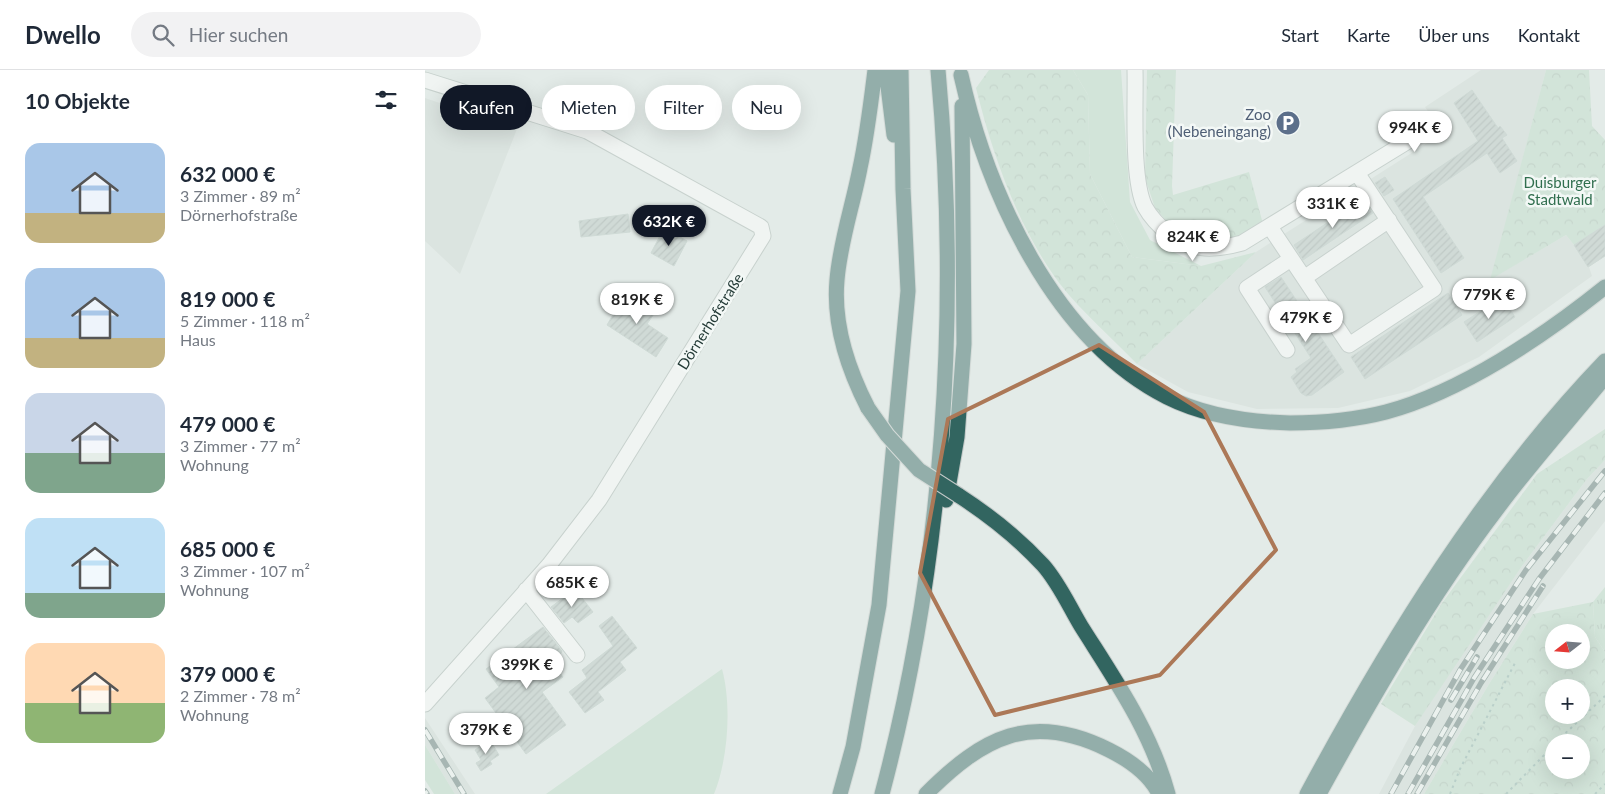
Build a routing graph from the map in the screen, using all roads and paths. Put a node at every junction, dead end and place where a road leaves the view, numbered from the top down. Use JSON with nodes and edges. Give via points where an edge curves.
{"nodes":[{"id":1,"x":875,"y":70,"type":"edge"},
{"id":2,"x":886,"y":70,"type":"edge"},
{"id":3,"x":901,"y":70,"type":"edge"},
{"id":4,"x":938,"y":70,"type":"edge"},
{"id":5,"x":1135,"y":70,"type":"edge"},
{"id":6,"x":961,"y":72,"type":"edge"},
{"id":7,"x":425,"y":80,"type":"edge"},
{"id":8,"x":1431,"y":127,"type":"dead end"},
{"id":9,"x":1357,"y":172,"type":"junction"},
{"id":10,"x":903,"y":189,"type":"junction"},
{"id":11,"x":1389,"y":220,"type":"junction"},
{"id":12,"x":1270,"y":227,"type":"junction"},
{"id":13,"x":1291,"y":259,"type":"junction"},
{"id":14,"x":1304,"y":278,"type":"junction"},
{"id":15,"x":1605,"y":287,"type":"edge"},
{"id":16,"x":1287,"y":350,"type":"dead end"},
{"id":17,"x":1605,"y":360,"type":"edge"},
{"id":18,"x":1605,"y":377,"type":"edge"},
{"id":19,"x":526,"y":590,"type":"junction"},
{"id":20,"x":918,"y":621,"type":"junction"},
{"id":21,"x":577,"y":655,"type":"dead end"},
{"id":22,"x":1515,"y":663,"type":"dead end"},
{"id":23,"x":1605,"y":696,"type":"edge"},
{"id":24,"x":425,"y":704,"type":"edge"},
{"id":25,"x":1565,"y":734,"type":"edge"},
{"id":26,"x":1545,"y":754,"type":"edge"},
{"id":27,"x":1605,"y":784,"type":"edge"},
{"id":28,"x":840,"y":794,"type":"edge"},
{"id":29,"x":882,"y":794,"type":"edge"},
{"id":30,"x":926,"y":794,"type":"edge"},
{"id":31,"x":1159,"y":794,"type":"edge"},
{"id":32,"x":1168,"y":794,"type":"edge"},
{"id":33,"x":1307,"y":794,"type":"edge"},
{"id":34,"x":1319,"y":794,"type":"edge"},
{"id":35,"x":1450,"y":794,"type":"edge"},
{"id":36,"x":1506,"y":794,"type":"edge"},
{"id":37,"x":1595,"y":794,"type":"edge"}],
"edges":[{"from":1,"to":32,"type":"highway","bridge":true,"via":[[837,281],[838,316],[855,383],[887,435],[919,470],[958,495],[986,508],[1044,567],[1139,719]]},
{"from":2,"to":10,"type":"highway"},
{"from":3,"to":10,"type":"highway"},
{"from":4,"to":20,"type":"highway","via":[[947,230],[945,352],[936,499]]},
{"from":5,"to":12,"type":"street","via":[[1137,180],[1145,206],[1156,224],[1179,242],[1201,249],[1221,249]]},
{"from":6,"to":15,"type":"highway","via":[[983,155],[1031,260],[1103,351],[1152,389],[1199,410],[1247,420],[1299,423],[1385,412],[1441,392],[1491,366]]},
{"from":6,"to":20,"type":"highway","via":[[964,325],[960,400],[957,437],[934,570]]},
{"from":7,"to":19,"type":"street","name":"Dörnerhofstraße","via":[[587,131],[761,227],[763,236],[599,500]]},
{"from":8,"to":9,"type":"street"},
{"from":9,"to":11,"type":"street"},
{"from":9,"to":12,"type":"street"},
{"from":10,"to":28,"type":"highway","via":[[908,292],[882,576],[853,747]]},
{"from":11,"to":14,"type":"street"},
{"from":11,"to":14,"type":"street","via":[[1434,289],[1349,345]]},
{"from":12,"to":13,"type":"street"},
{"from":13,"to":14,"type":"street"},
{"from":13,"to":16,"type":"street","via":[[1247,288]]},
{"from":17,"to":33,"type":"highway","via":[[1538,436],[1489,499],[1344,725]]},
{"from":18,"to":34,"type":"highway","via":[[1497,508],[1444,583]]},
{"from":19,"to":21,"type":"street"},
{"from":19,"to":24,"type":"street","name":"Dörnerhofstraße"},
{"from":20,"to":29,"type":"highway","via":[[903,706]]},
{"from":22,"to":35,"type":"path","via":[[1460,768]]},
{"from":23,"to":25,"type":"path"},
{"from":26,"to":36,"type":"path"},
{"from":27,"to":37,"type":"path"},
{"from":30,"to":31,"type":"highway","via":[[951,770],[978,751],[1019,732],[1038,730],[1064,733],[1119,755],[1145,774]]}]}
